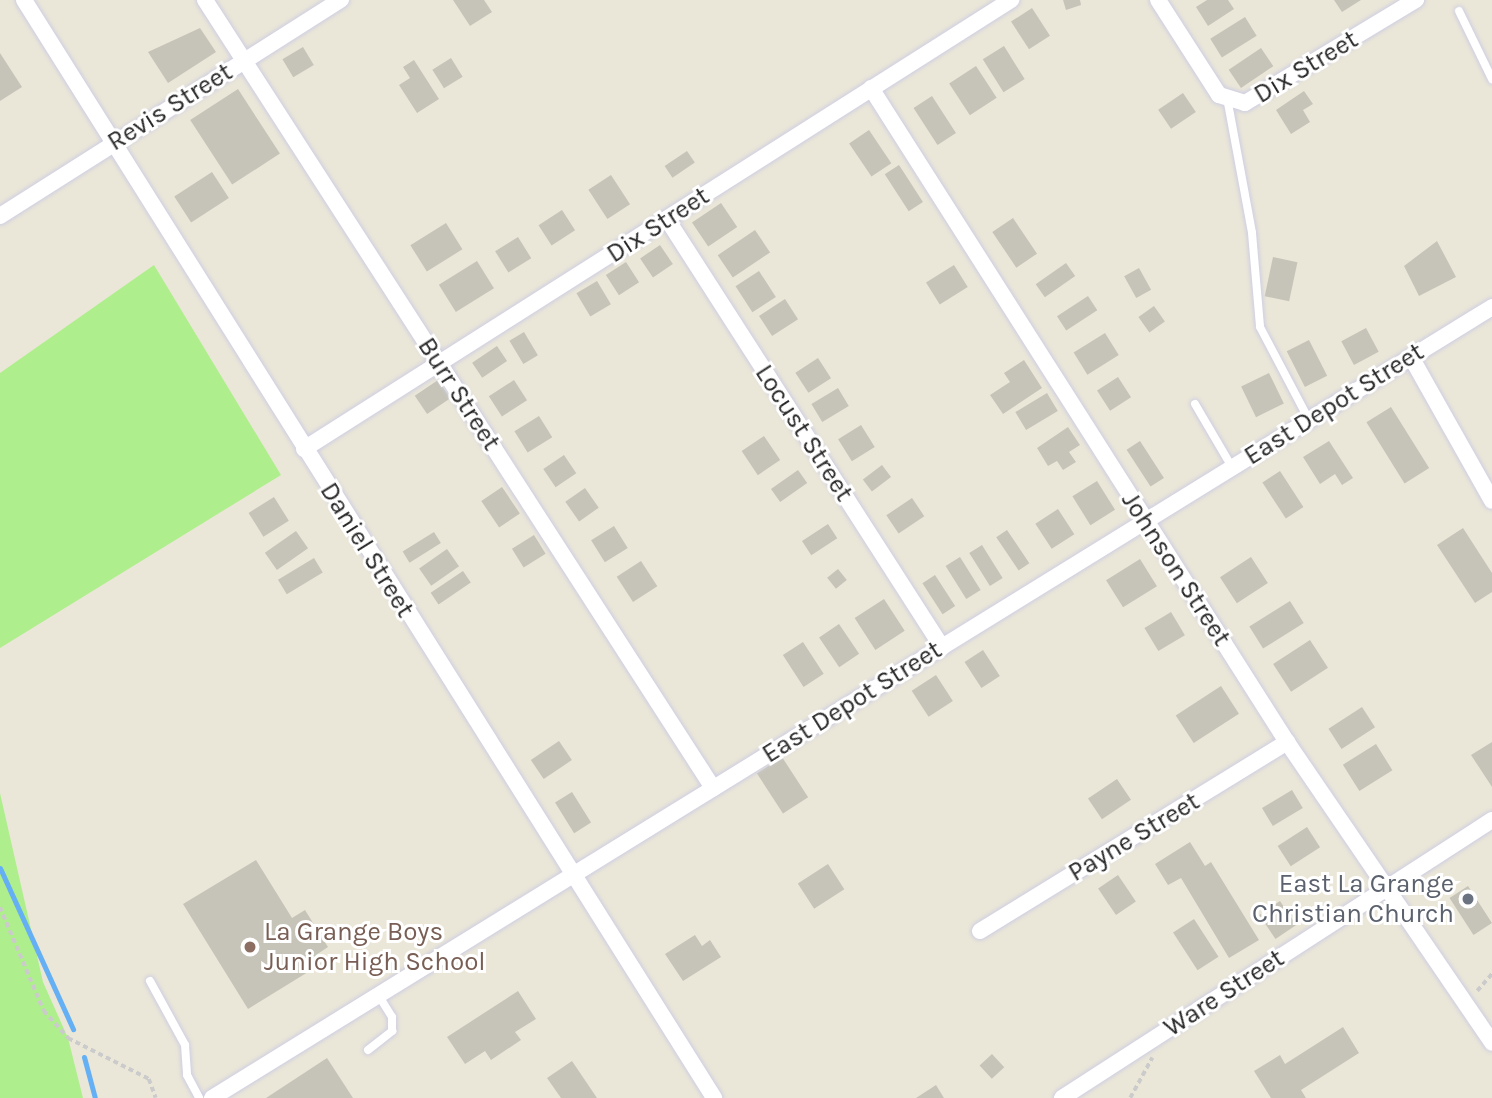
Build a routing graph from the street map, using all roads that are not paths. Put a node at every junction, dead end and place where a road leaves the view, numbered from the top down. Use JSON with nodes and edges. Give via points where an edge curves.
{"nodes":[{"id":1,"x":24,"y":0,"type":"edge"},
{"id":2,"x":205,"y":0,"type":"edge"},
{"id":3,"x":341,"y":0,"type":"edge"},
{"id":4,"x":1011,"y":0,"type":"edge"},
{"id":5,"x":1158,"y":0,"type":"edge"},
{"id":6,"x":1405,"y":3,"type":"edge"},
{"id":7,"x":1459,"y":11,"type":"dead end"},
{"id":8,"x":245,"y":60,"type":"junction"},
{"id":9,"x":1492,"y":79,"type":"edge"},
{"id":10,"x":871,"y":88,"type":"junction"},
{"id":11,"x":1228,"y":103,"type":"junction"},
{"id":12,"x":113,"y":142,"type":"junction"},
{"id":13,"x":0,"y":216,"type":"edge"},
{"id":14,"x":667,"y":219,"type":"junction"},
{"id":15,"x":1492,"y":307,"type":"edge"},
{"id":16,"x":1411,"y":357,"type":"junction"},
{"id":17,"x":440,"y":366,"type":"junction"},
{"id":18,"x":1195,"y":404,"type":"dead end"},
{"id":19,"x":1308,"y":420,"type":"junction"},
{"id":20,"x":304,"y":449,"type":"junction"},
{"id":21,"x":1232,"y":467,"type":"junction"},
{"id":22,"x":1492,"y":501,"type":"edge"},
{"id":23,"x":1145,"y":522,"type":"junction"},
{"id":24,"x":942,"y":647,"type":"junction"},
{"id":25,"x":1287,"y":743,"type":"junction"},
{"id":26,"x":713,"y":788,"type":"junction"},
{"id":27,"x":1492,"y":820,"type":"edge"},
{"id":28,"x":570,"y":877,"type":"junction"},
{"id":29,"x":1388,"y":887,"type":"junction"},
{"id":30,"x":980,"y":930,"type":"dead end"},
{"id":31,"x":150,"y":981,"type":"dead end"},
{"id":32,"x":378,"y":995,"type":"junction"},
{"id":33,"x":1492,"y":1043,"type":"edge"},
{"id":34,"x":369,"y":1050,"type":"dead end"},
{"id":35,"x":199,"y":1098,"type":"edge"},
{"id":36,"x":212,"y":1098,"type":"edge"},
{"id":37,"x":714,"y":1098,"type":"edge"},
{"id":38,"x":1062,"y":1098,"type":"edge"}],
"edges":[{"from":1,"to":12,"type":"street","name":"Daniel Street"},
{"from":2,"to":8,"type":"street","name":"Burr Street"},
{"from":3,"to":8,"type":"street","name":"Revis Street"},
{"from":4,"to":10,"type":"street","name":"Dix Street"},
{"from":5,"to":11,"type":"street","name":"Dix Street"},
{"from":6,"to":11,"type":"street","name":"Dix Street","via":[[1259,99]]},
{"from":7,"to":9,"type":"lane"},
{"from":8,"to":12,"type":"street","name":"Revis Street"},
{"from":8,"to":17,"type":"street","name":"Burr Street"},
{"from":10,"to":14,"type":"street","name":"Dix Street"},
{"from":10,"to":23,"type":"street","name":"Johnson Street"},
{"from":11,"to":19,"type":"lane","via":[[1252,233],[1260,327]]},
{"from":12,"to":13,"type":"street","name":"Revis Street"},
{"from":12,"to":20,"type":"street","name":"Daniel Street"},
{"from":14,"to":17,"type":"street","name":"Dix Street"},
{"from":14,"to":24,"type":"street","name":"Locust Street"},
{"from":15,"to":16,"type":"street","name":"East Depot Street"},
{"from":16,"to":19,"type":"street","name":"East Depot Street"},
{"from":16,"to":22,"type":"street"},
{"from":17,"to":20,"type":"street","name":"Dix Street"},
{"from":17,"to":26,"type":"street","name":"Burr Street"},
{"from":18,"to":21,"type":"lane"},
{"from":19,"to":21,"type":"street","name":"East Depot Street"},
{"from":20,"to":28,"type":"street","name":"Daniel Street"},
{"from":21,"to":23,"type":"street","name":"East Depot Street"},
{"from":23,"to":24,"type":"street","name":"East Depot Street"},
{"from":23,"to":25,"type":"street","name":"Johnson Street"},
{"from":24,"to":26,"type":"street","name":"East Depot Street"},
{"from":25,"to":29,"type":"street","name":"Johnson Street"},
{"from":25,"to":30,"type":"street","name":"Payne Street"},
{"from":26,"to":28,"type":"street","name":"East Depot Street"},
{"from":27,"to":29,"type":"street","name":"Ware Street"},
{"from":28,"to":32,"type":"street","name":"East Depot Street"},
{"from":28,"to":37,"type":"street","name":"Daniel Street"},
{"from":29,"to":33,"type":"street","name":"Johnson Street"},
{"from":29,"to":38,"type":"street","name":"Ware Street"},
{"from":31,"to":35,"type":"lane","via":[[185,1045],[187,1075]]},
{"from":32,"to":34,"type":"lane","via":[[392,1017],[392,1031]]},
{"from":32,"to":36,"type":"street","name":"East Depot Street"}]}
